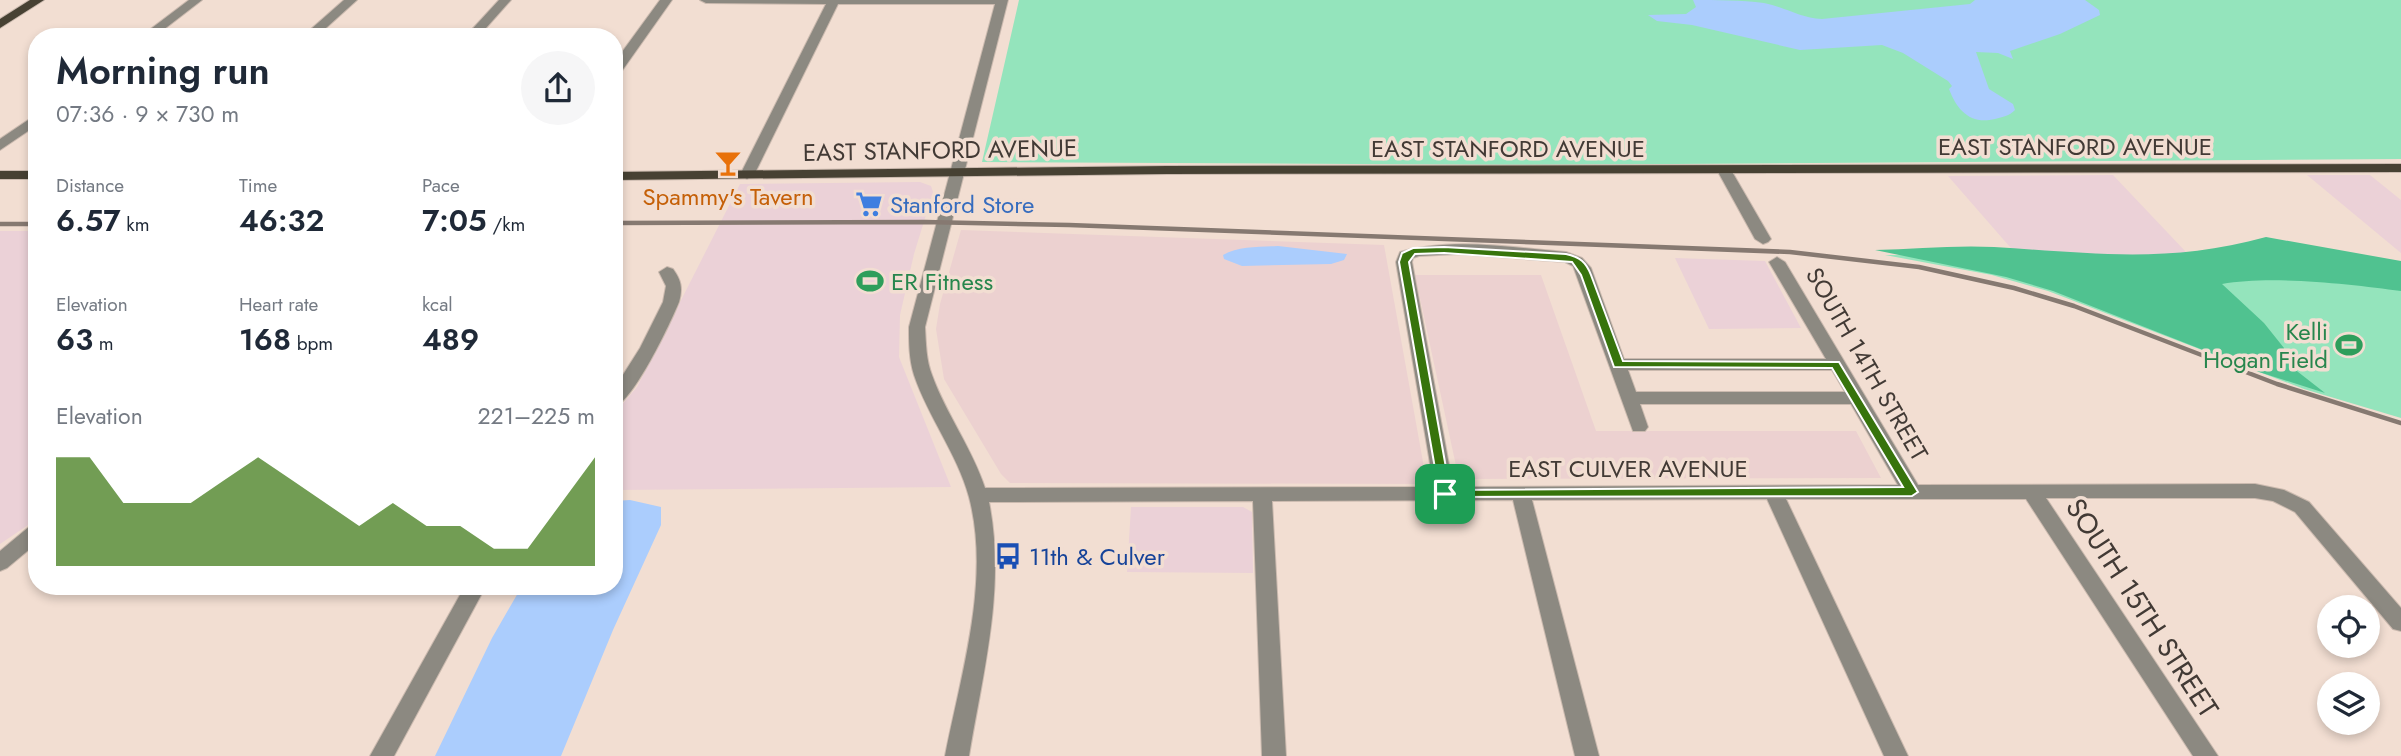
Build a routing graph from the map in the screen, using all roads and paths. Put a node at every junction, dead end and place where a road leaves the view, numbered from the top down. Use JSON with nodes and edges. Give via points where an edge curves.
{"nodes":[{"id":1,"x":38,"y":0,"type":"edge"},
{"id":2,"x":196,"y":0,"type":"edge"},
{"id":3,"x":351,"y":0,"type":"edge"},
{"id":4,"x":505,"y":0,"type":"edge"},
{"id":5,"x":666,"y":0,"type":"edge"},
{"id":6,"x":706,"y":0,"type":"edge"},
{"id":7,"x":834,"y":0,"type":"edge"},
{"id":8,"x":1002,"y":1,"type":"edge"},
{"id":9,"x":0,"y":24,"type":"edge"},
{"id":10,"x":158,"y":28,"type":"edge"},
{"id":11,"x":319,"y":28,"type":"edge"},
{"id":12,"x":479,"y":28,"type":"edge"},
{"id":13,"x":623,"y":60,"type":"edge"},
{"id":14,"x":28,"y":125,"type":"edge"},
{"id":15,"x":0,"y":146,"type":"edge"},
{"id":16,"x":2401,"y":168,"type":"edge"},
{"id":17,"x":1724,"y":170,"type":"junction"},
{"id":18,"x":956,"y":173,"type":"junction"},
{"id":19,"x":0,"y":175,"type":"edge"},
{"id":20,"x":28,"y":175,"type":"edge"},
{"id":21,"x":747,"y":175,"type":"junction"},
{"id":22,"x":623,"y":176,"type":"edge"},
{"id":23,"x":1763,"y":239,"type":"dead end"},
{"id":24,"x":1777,"y":262,"type":"dead end"},
{"id":25,"x":667,"y":272,"type":"dead end"},
{"id":26,"x":1618,"y":364,"type":"junction"},
{"id":27,"x":1835,"y":365,"type":"junction"},
{"id":28,"x":623,"y":389,"type":"edge"},
{"id":29,"x":1630,"y":398,"type":"junction"},
{"id":30,"x":1855,"y":398,"type":"junction"},
{"id":31,"x":1639,"y":427,"type":"dead end"},
{"id":32,"x":2031,"y":491,"type":"junction"},
{"id":33,"x":1773,"y":492,"type":"junction"},
{"id":34,"x":1912,"y":492,"type":"junction"},
{"id":35,"x":1521,"y":493,"type":"junction"},
{"id":36,"x":1445,"y":494,"type":"junction"},
{"id":37,"x":978,"y":495,"type":"junction"},
{"id":38,"x":1262,"y":496,"type":"junction"},
{"id":39,"x":28,"y":539,"type":"edge"},
{"id":40,"x":0,"y":563,"type":"edge"},
{"id":41,"x":471,"y":595,"type":"edge"},
{"id":42,"x":2401,"y":623,"type":"edge"},
{"id":43,"x":382,"y":756,"type":"edge"},
{"id":44,"x":957,"y":756,"type":"edge"},
{"id":45,"x":1274,"y":756,"type":"edge"},
{"id":46,"x":1587,"y":756,"type":"edge"},
{"id":47,"x":1896,"y":756,"type":"edge"},
{"id":48,"x":2206,"y":756,"type":"edge"}],
"edges":[{"from":1,"to":9,"type":"main road"},
{"from":2,"to":10,"type":"street"},
{"from":3,"to":11,"type":"street"},
{"from":4,"to":12,"type":"street"},
{"from":5,"to":13,"type":"street"},
{"from":6,"to":7,"type":"street"},
{"from":7,"to":8,"type":"street"},
{"from":7,"to":21,"type":"street"},
{"from":8,"to":18,"type":"street"},
{"from":14,"to":15,"type":"street"},
{"from":16,"to":17,"type":"main road","name":"EAST STANFORD AVENUE"},
{"from":17,"to":18,"type":"main road","name":"EAST STANFORD AVENUE"},
{"from":17,"to":23,"type":"street"},
{"from":18,"to":21,"type":"main road","name":"EAST STANFORD AVENUE"},
{"from":18,"to":37,"type":"street","via":[[919,314],[918,356]]},
{"from":19,"to":20,"type":"main road"},
{"from":21,"to":22,"type":"main road","name":"EAST STANFORD AVENUE"},
{"from":24,"to":27,"type":"street","name":"SOUTH 14TH STREET"},
{"from":25,"to":28,"type":"street","via":[[674,282],[673,297]]},
{"from":26,"to":27,"type":"street"},
{"from":26,"to":29,"type":"street"},
{"from":26,"to":36,"type":"street","via":[[1582,265],[1576,260],[1468,251],[1413,251],[1406,255]]},
{"from":27,"to":30,"type":"street","name":"SOUTH 14TH STREET"},
{"from":29,"to":30,"type":"street"},
{"from":29,"to":31,"type":"street"},
{"from":30,"to":34,"type":"street","name":"SOUTH 14TH STREET"},
{"from":32,"to":34,"type":"street","name":"EAST CULVER AVENUE"},
{"from":32,"to":42,"type":"street","name":"EAST CULVER AVENUE","via":[[2255,491],[2277,495],[2302,507]]},
{"from":32,"to":48,"type":"street","name":"SOUTH 15TH STREET"},
{"from":33,"to":34,"type":"street","name":"EAST CULVER AVENUE"},
{"from":33,"to":35,"type":"street","name":"EAST CULVER AVENUE"},
{"from":33,"to":47,"type":"street"},
{"from":35,"to":36,"type":"street","name":"EAST CULVER AVENUE"},
{"from":35,"to":46,"type":"street"},
{"from":36,"to":38,"type":"street","name":"EAST CULVER AVENUE"},
{"from":37,"to":38,"type":"street","name":"EAST CULVER AVENUE"},
{"from":37,"to":44,"type":"street","via":[[986,535],[986,575]]},
{"from":38,"to":45,"type":"street"},
{"from":39,"to":40,"type":"street"},
{"from":41,"to":43,"type":"street"}]}
